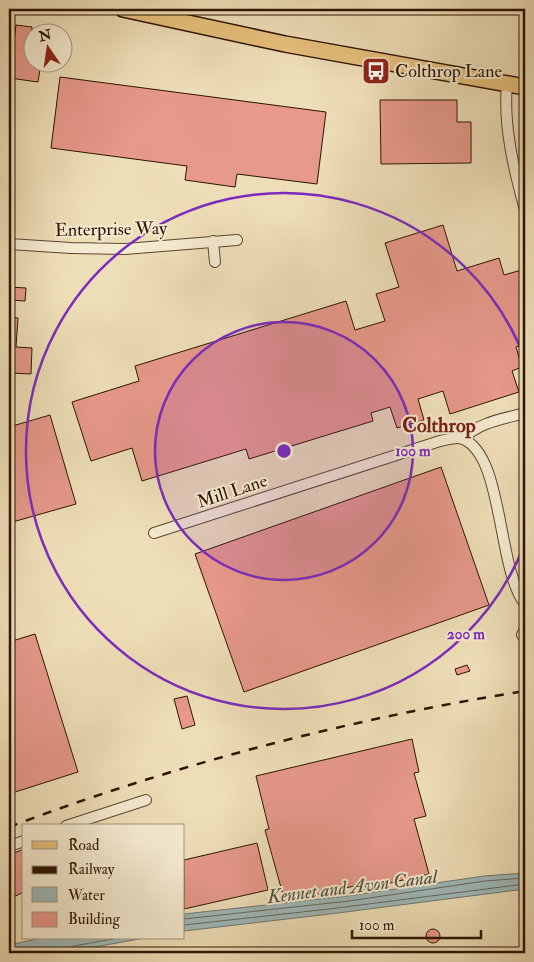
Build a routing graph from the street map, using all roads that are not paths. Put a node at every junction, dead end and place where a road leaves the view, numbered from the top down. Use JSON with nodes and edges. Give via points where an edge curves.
{"nodes":[{"id":1,"x":123,"y":9,"type":"edge"},
{"id":2,"x":507,"y":84,"type":"junction"},
{"id":3,"x":525,"y":87,"type":"edge"},
{"id":4,"x":525,"y":210,"type":"edge"},
{"id":5,"x":237,"y":240,"type":"dead end"},
{"id":6,"x":213,"y":241,"type":"junction"},
{"id":7,"x":9,"y":244,"type":"edge"},
{"id":8,"x":215,"y":262,"type":"dead end"},
{"id":9,"x":525,"y":413,"type":"edge"},
{"id":10,"x":463,"y":439,"type":"junction"},
{"id":11,"x":154,"y":533,"type":"dead end"},
{"id":12,"x":525,"y":604,"type":"edge"},
{"id":13,"x":146,"y":800,"type":"dead end"},
{"id":14,"x":72,"y":824,"type":"edge"},
{"id":15,"x":22,"y":842,"type":"edge"},
{"id":16,"x":9,"y":846,"type":"edge"}],
"edges":[{"from":1,"to":2,"type":"main road","via":[[285,44]]},
{"from":2,"to":3,"type":"main road"},
{"from":2,"to":4,"type":"street","via":[[509,135]]},
{"from":5,"to":6,"type":"street","name":"Enterprise Way"},
{"from":6,"to":7,"type":"street","name":"Enterprise Way","via":[[125,249]]},
{"from":6,"to":8,"type":"street"},
{"from":9,"to":10,"type":"street","name":"Mill Lane","via":[[478,427]]},
{"from":10,"to":11,"type":"street","name":"Mill Lane","via":[[440,441]]},
{"from":10,"to":12,"type":"street","via":[[475,449],[495,492],[509,564]]},
{"from":13,"to":14,"type":"street"},
{"from":15,"to":16,"type":"street"}]}
